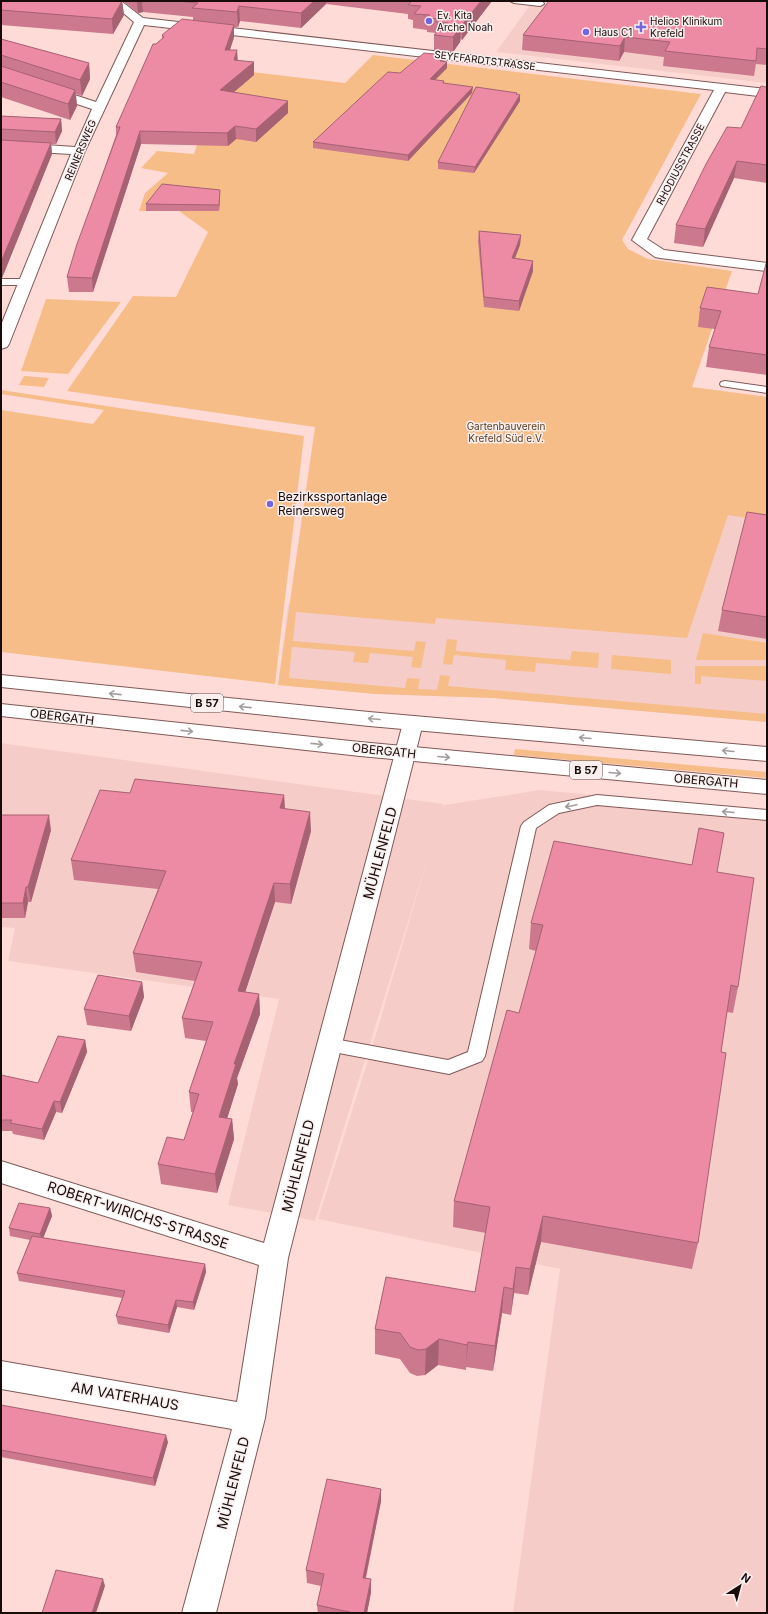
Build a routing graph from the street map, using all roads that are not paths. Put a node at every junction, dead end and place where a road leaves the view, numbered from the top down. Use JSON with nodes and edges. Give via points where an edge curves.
{"nodes":[{"id":1,"x":114,"y":1,"type":"edge"},
{"id":2,"x":514,"y":1,"type":"edge"},
{"id":3,"x":540,"y":4,"type":"dead end"},
{"id":4,"x":140,"y":21,"type":"junction"},
{"id":5,"x":1,"y":76,"type":"edge"},
{"id":6,"x":721,"y":88,"type":"junction"},
{"id":7,"x":767,"y":93,"type":"edge"},
{"id":8,"x":98,"y":108,"type":"junction"},
{"id":9,"x":1,"y":146,"type":"edge"},
{"id":10,"x":79,"y":151,"type":"junction"},
{"id":11,"x":767,"y":267,"type":"edge"},
{"id":12,"x":1,"y":282,"type":"edge"},
{"id":13,"x":26,"y":282,"type":"junction"},
{"id":14,"x":1,"y":344,"type":"edge"},
{"id":15,"x":725,"y":384,"type":"dead end"},
{"id":16,"x":767,"y":390,"type":"edge"},
{"id":17,"x":1,"y":681,"type":"edge"},
{"id":18,"x":1,"y":710,"type":"edge"},
{"id":19,"x":413,"y":723,"type":"junction"},
{"id":20,"x":405,"y":753,"type":"junction"},
{"id":21,"x":767,"y":754,"type":"edge"},
{"id":22,"x":767,"y":787,"type":"edge"},
{"id":23,"x":767,"y":815,"type":"edge"},
{"id":24,"x":329,"y":1045,"type":"junction"},
{"id":25,"x":1,"y":1172,"type":"edge"},
{"id":26,"x":274,"y":1258,"type":"junction"},
{"id":27,"x":1,"y":1375,"type":"edge"},
{"id":28,"x":250,"y":1418,"type":"junction"},
{"id":29,"x":199,"y":1613,"type":"edge"}],
"edges":[{"from":1,"to":4,"type":"street"},
{"from":2,"to":3,"type":"lane"},
{"from":4,"to":6,"type":"street","name":"SEYFFARDTSTRASSE"},
{"from":4,"to":8,"type":"street","name":"REINERSWEG"},
{"from":5,"to":8,"type":"street"},
{"from":6,"to":7,"type":"street","name":"SEYFFARDTSTRASSE"},
{"from":6,"to":11,"type":"street","name":"RHODIUSSTRASSE","via":[[639,240],[660,254]]},
{"from":8,"to":10,"type":"street","name":"REINERSWEG"},
{"from":9,"to":10,"type":"street"},
{"from":10,"to":13,"type":"street","name":"REINERSWEG"},
{"from":12,"to":13,"type":"lane"},
{"from":13,"to":14,"type":"street","name":"REINERSWEG"},
{"from":15,"to":16,"type":"lane"},
{"from":19,"to":17,"type":"street","number":"B 57","one_way":true},
{"from":18,"to":20,"type":"street","name":"OBERGATH","number":"B 57","one_way":true},
{"from":19,"to":20,"type":"street","name":"MÜHLENFELD"},
{"from":21,"to":19,"type":"street","number":"B 57","one_way":true},
{"from":20,"to":22,"type":"street","name":"OBERGATH","number":"B 57","one_way":true},
{"from":20,"to":24,"type":"street","name":"MÜHLENFELD"},
{"from":23,"to":24,"type":"lane","one_way":true,"via":[[597,800],[554,809],[529,826],[476,1056],[449,1067]]},
{"from":24,"to":26,"type":"street","name":"MÜHLENFELD"},
{"from":25,"to":26,"type":"street","name":"ROBERT-WIRICHS-STRASSE"},
{"from":26,"to":28,"type":"street","name":"MÜHLENFELD"},
{"from":27,"to":28,"type":"street","name":"AM VATERHAUS"},
{"from":28,"to":29,"type":"street","name":"MÜHLENFELD"}]}
